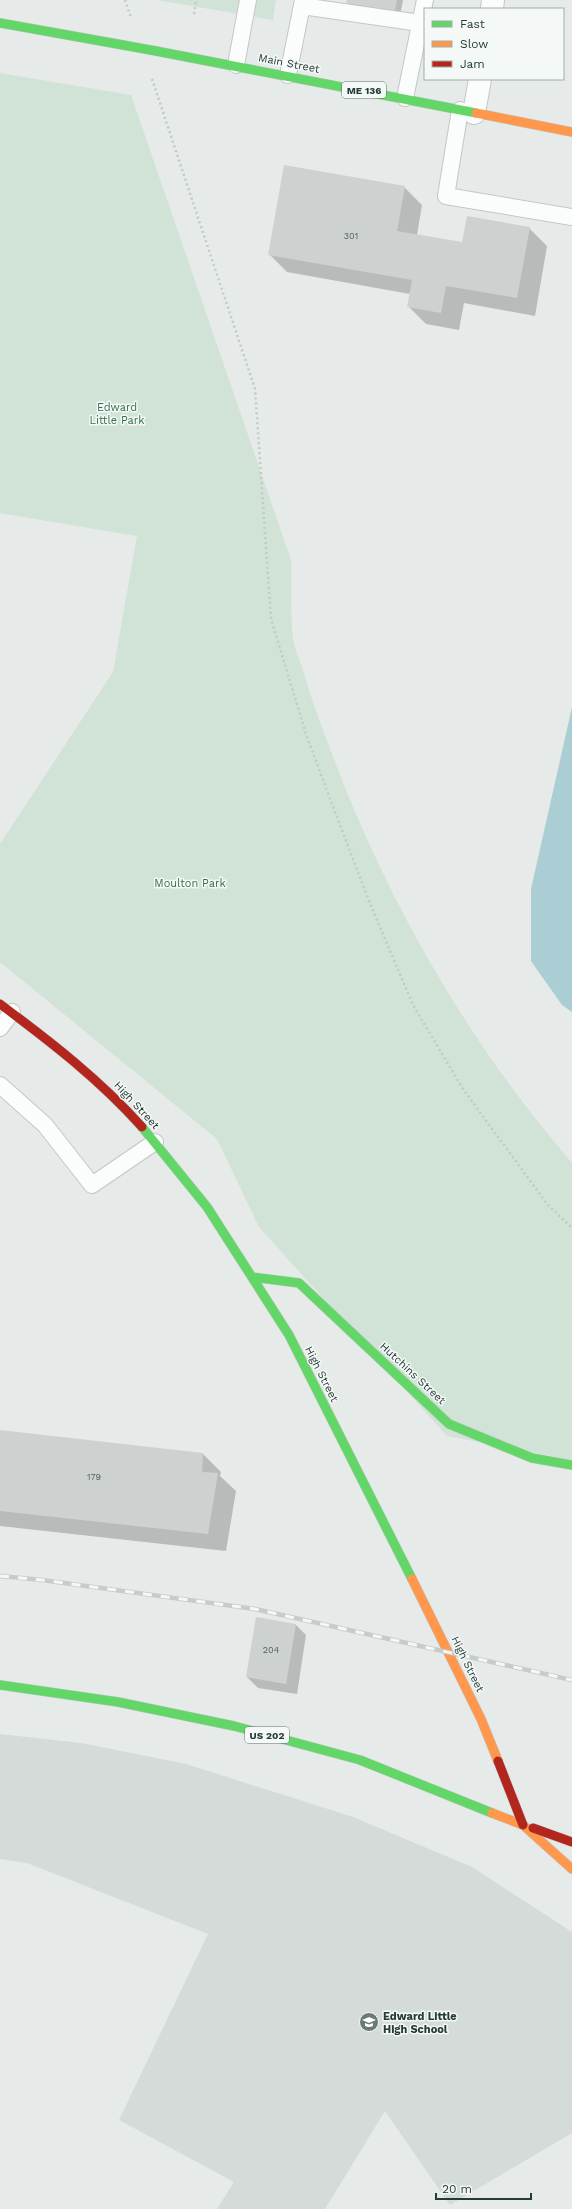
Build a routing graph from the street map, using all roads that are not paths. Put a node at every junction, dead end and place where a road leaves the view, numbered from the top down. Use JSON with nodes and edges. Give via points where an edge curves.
{"nodes":[{"id":1,"x":248,"y":0,"type":"edge"},
{"id":2,"x":425,"y":0,"type":"edge"},
{"id":3,"x":303,"y":3,"type":"edge"},
{"id":4,"x":0,"y":23,"type":"edge"},
{"id":5,"x":420,"y":23,"type":"junction"},
{"id":6,"x":236,"y":65,"type":"junction"},
{"id":7,"x":288,"y":74,"type":"junction"},
{"id":8,"x":480,"y":80,"type":"edge"},
{"id":9,"x":405,"y":98,"type":"junction"},
{"id":10,"x":467,"y":111,"type":"junction"},
{"id":11,"x":572,"y":132,"type":"edge"},
{"id":12,"x":572,"y":217,"type":"edge"},
{"id":13,"x":6,"y":1008,"type":"edge"},
{"id":14,"x":0,"y":1028,"type":"edge"},
{"id":15,"x":0,"y":1085,"type":"edge"},
{"id":16,"x":155,"y":1142,"type":"junction"},
{"id":17,"x":252,"y":1277,"type":"junction"},
{"id":18,"x":572,"y":1465,"type":"edge"},
{"id":19,"x":0,"y":1686,"type":"edge"},
{"id":20,"x":523,"y":1824,"type":"junction"},
{"id":21,"x":572,"y":1842,"type":"edge"},
{"id":22,"x":572,"y":1869,"type":"edge"}],
"edges":[{"from":1,"to":6,"type":"lane"},
{"from":2,"to":5,"type":"lane"},
{"from":3,"to":5,"type":"lane"},
{"from":3,"to":7,"type":"lane"},
{"from":4,"to":6,"type":"main road","name":"Main Street","number":"ME 136","bridge":true},
{"from":5,"to":9,"type":"lane"},
{"from":6,"to":7,"type":"main road","name":"Main Street","number":"ME 136"},
{"from":7,"to":9,"type":"main road","name":"Main Street","number":"ME 136"},
{"from":8,"to":10,"type":"street"},
{"from":9,"to":10,"type":"main road","name":"Main Street","number":"ME 136"},
{"from":10,"to":11,"type":"main road","name":"Main Street","number":"ME 136"},
{"from":10,"to":12,"type":"lane","via":[[446,196]]},
{"from":13,"to":14,"type":"lane"},
{"from":13,"to":16,"type":"main road","name":"High Street","via":[[54,1044],[114,1096]]},
{"from":15,"to":16,"type":"lane","via":[[45,1125],[92,1185]]},
{"from":16,"to":17,"type":"main road","name":"High Street","via":[[207,1207]]},
{"from":17,"to":18,"type":"main road","name":"Hutchins Street","via":[[299,1283],[449,1424],[532,1458]]},
{"from":17,"to":20,"type":"main road","name":"High Street","via":[[289,1335],[449,1652],[481,1719]]},
{"from":19,"to":20,"type":"main road","number":"US 202","via":[[118,1702],[234,1726],[360,1760]]},
{"from":20,"to":21,"type":"main road","number":"US 202"},
{"from":20,"to":22,"type":"main road","number":"US 202"}]}
